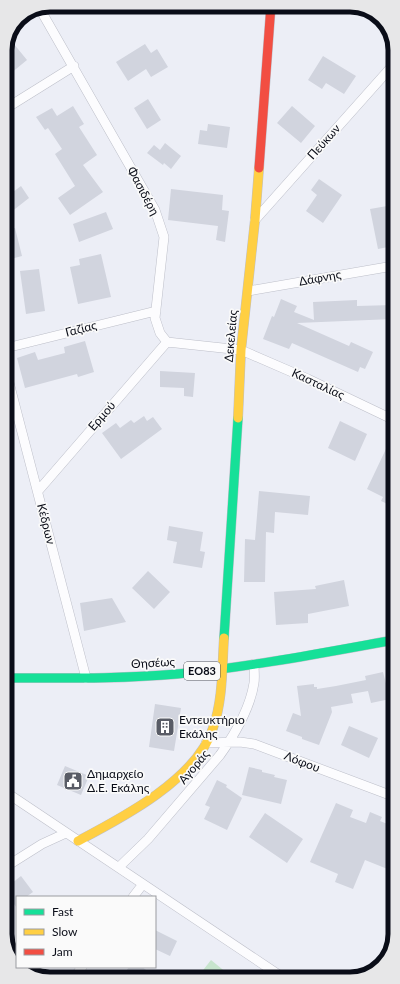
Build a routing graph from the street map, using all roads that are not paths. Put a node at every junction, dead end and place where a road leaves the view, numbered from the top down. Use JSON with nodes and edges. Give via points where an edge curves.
{"nodes":[{"id":1,"x":270,"y":12,"type":"edge"},
{"id":2,"x":42,"y":13,"type":"edge"},
{"id":3,"x":74,"y":66,"type":"junction"},
{"id":4,"x":388,"y":71,"type":"edge"},
{"id":5,"x":12,"y":105,"type":"edge"},
{"id":6,"x":255,"y":220,"type":"junction"},
{"id":7,"x":388,"y":267,"type":"edge"},
{"id":8,"x":248,"y":291,"type":"junction"},
{"id":9,"x":156,"y":310,"type":"junction"},
{"id":10,"x":167,"y":342,"type":"junction"},
{"id":11,"x":12,"y":346,"type":"edge"},
{"id":12,"x":241,"y":350,"type":"junction"},
{"id":13,"x":12,"y":394,"type":"edge"},
{"id":14,"x":388,"y":417,"type":"edge"},
{"id":15,"x":38,"y":491,"type":"junction"},
{"id":16,"x":388,"y":641,"type":"edge"},
{"id":17,"x":254,"y":664,"type":"junction"},
{"id":18,"x":221,"y":669,"type":"junction"},
{"id":19,"x":12,"y":678,"type":"edge"},
{"id":20,"x":86,"y":678,"type":"junction"},
{"id":21,"x":229,"y":742,"type":"junction"},
{"id":22,"x":206,"y":743,"type":"junction"},
{"id":23,"x":388,"y":794,"type":"edge"},
{"id":24,"x":12,"y":796,"type":"edge"},
{"id":25,"x":66,"y":833,"type":"junction"},
{"id":26,"x":78,"y":840,"type":"junction"},
{"id":27,"x":12,"y":863,"type":"edge"},
{"id":28,"x":118,"y":867,"type":"junction"},
{"id":29,"x":143,"y":884,"type":"junction"},
{"id":30,"x":135,"y":896,"type":"edge"},
{"id":31,"x":275,"y":972,"type":"edge"}],
"edges":[{"from":1,"to":6,"type":"street","name":"Δεκελείας"},
{"from":2,"to":3,"type":"street","name":"Φασιδέρη"},
{"from":3,"to":5,"type":"street"},
{"from":3,"to":9,"type":"street","name":"Φασιδέρη","via":[[155,210],[164,237]]},
{"from":4,"to":6,"type":"street","name":"Πεύκων"},
{"from":6,"to":8,"type":"street","name":"Δεκελείας"},
{"from":7,"to":8,"type":"street","name":"Δάφνης"},
{"from":8,"to":12,"type":"street","name":"Δεκελείας"},
{"from":9,"to":10,"type":"street","name":"Φασιδέρη","via":[[157,327]]},
{"from":9,"to":11,"type":"street","name":"Γαζίας"},
{"from":10,"to":12,"type":"street"},
{"from":10,"to":15,"type":"street","name":"Ερμού"},
{"from":12,"to":14,"type":"street","name":"Κασταλίας"},
{"from":12,"to":18,"type":"street","name":"Δεκελείας"},
{"from":13,"to":15,"type":"street","name":"Κέδρων"},
{"from":15,"to":20,"type":"street","name":"Κέδρων"},
{"from":16,"to":17,"type":"street","name":"Θησέως","number":"ΕΟ83"},
{"from":17,"to":18,"type":"street","name":"Θησέως","number":"ΕΟ83"},
{"from":17,"to":21,"type":"street","name":"Αγοράς","via":[[254,683],[248,704]]},
{"from":18,"to":20,"type":"street","name":"Θησέως","number":"ΕΟ83","via":[[170,675]]},
{"from":18,"to":22,"type":"street","name":"Αγοράς","via":[[218,714]]},
{"from":19,"to":20,"type":"street","name":"Θησέως","number":"ΕΟ83"},
{"from":21,"to":22,"type":"street","name":"Λόφου"},
{"from":21,"to":23,"type":"street","name":"Λόφου","via":[[254,744]]},
{"from":21,"to":28,"type":"street","name":"Αγοράς","via":[[148,839]]},
{"from":22,"to":26,"type":"street","name":"Αγοράς","via":[[187,768],[156,795],[129,813]]},
{"from":24,"to":25,"type":"street"},
{"from":25,"to":26,"type":"street"},
{"from":25,"to":27,"type":"street"},
{"from":26,"to":28,"type":"street"},
{"from":28,"to":29,"type":"street"},
{"from":29,"to":30,"type":"street"},
{"from":29,"to":31,"type":"street"}]}
